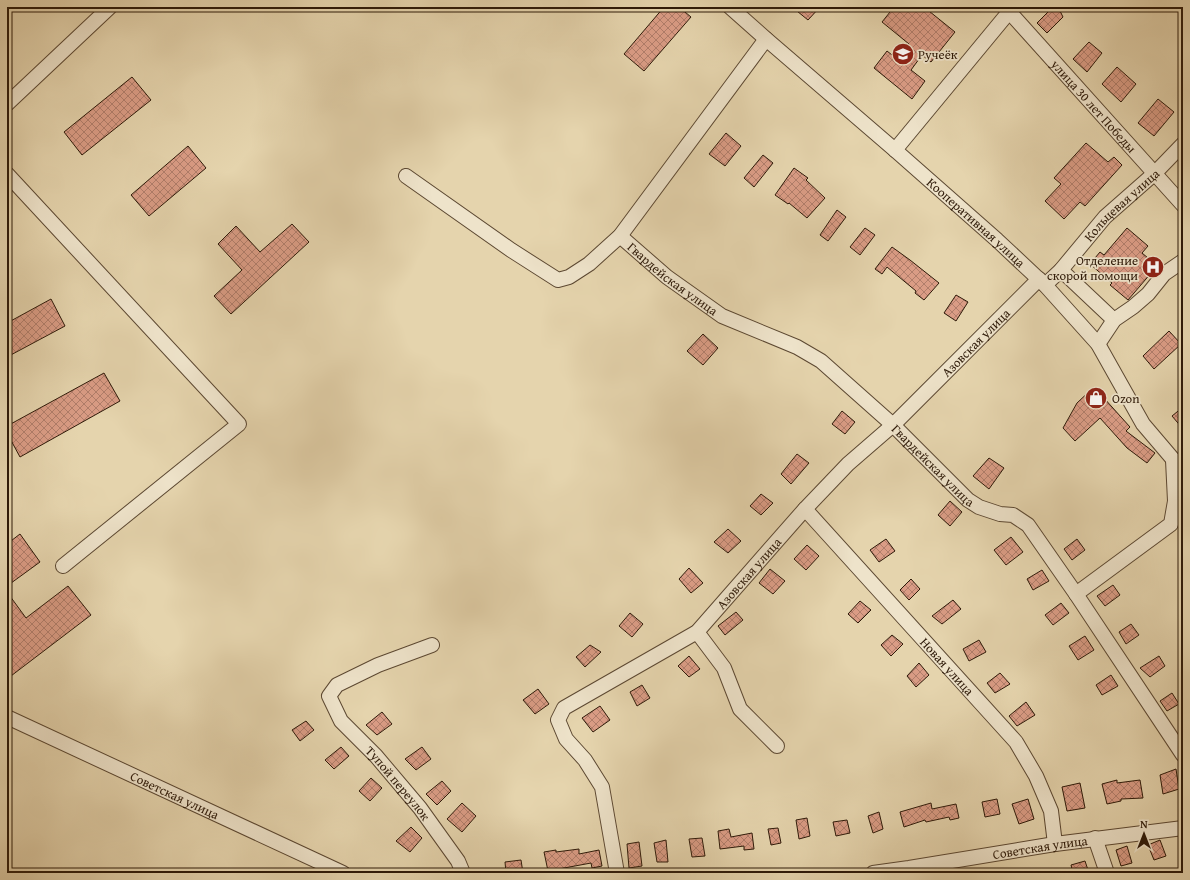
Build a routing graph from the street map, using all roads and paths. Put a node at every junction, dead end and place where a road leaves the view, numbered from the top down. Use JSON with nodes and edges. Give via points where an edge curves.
{"nodes":[{"id":1,"x":110,"y":7,"type":"edge"},
{"id":2,"x":730,"y":7,"type":"edge"},
{"id":3,"x":1007,"y":10,"type":"edge"},
{"id":4,"x":766,"y":39,"type":"junction"},
{"id":5,"x":7,"y":104,"type":"edge"},
{"id":6,"x":1183,"y":144,"type":"edge"},
{"id":7,"x":895,"y":150,"type":"junction"},
{"id":8,"x":1155,"y":173,"type":"junction"},
{"id":9,"x":7,"y":174,"type":"edge"},
{"id":10,"x":406,"y":176,"type":"dead end"},
{"id":11,"x":1183,"y":205,"type":"edge"},
{"id":12,"x":620,"y":236,"type":"junction"},
{"id":13,"x":1183,"y":261,"type":"edge"},
{"id":14,"x":1061,"y":270,"type":"junction"},
{"id":15,"x":1042,"y":282,"type":"junction"},
{"id":16,"x":1114,"y":320,"type":"junction"},
{"id":17,"x":1098,"y":344,"type":"junction"},
{"id":18,"x":893,"y":425,"type":"junction"},
{"id":19,"x":1173,"y":460,"type":"junction"},
{"id":20,"x":1183,"y":471,"type":"edge"},
{"id":21,"x":805,"y":509,"type":"junction"},
{"id":22,"x":63,"y":566,"type":"dead end"},
{"id":23,"x":1076,"y":594,"type":"junction"},
{"id":24,"x":697,"y":632,"type":"junction"},
{"id":25,"x":432,"y":645,"type":"dead end"},
{"id":26,"x":7,"y":717,"type":"edge"},
{"id":27,"x":777,"y":746,"type":"dead end"},
{"id":28,"x":1183,"y":755,"type":"edge"},
{"id":29,"x":1183,"y":828,"type":"edge"},
{"id":30,"x":1096,"y":838,"type":"junction"},
{"id":31,"x":1055,"y":844,"type":"junction"},
{"id":32,"x":909,"y":871,"type":"edge"},
{"id":33,"x":343,"y":873,"type":"edge"},
{"id":34,"x":464,"y":873,"type":"edge"},
{"id":35,"x":616,"y":873,"type":"edge"},
{"id":36,"x":873,"y":873,"type":"edge"},
{"id":37,"x":1107,"y":873,"type":"edge"}],
"edges":[{"from":1,"to":5,"type":"street"},
{"from":2,"to":4,"type":"street","name":"Кооперативная улица"},
{"from":3,"to":7,"type":"street"},
{"from":3,"to":8,"type":"street","name":"улица 30 лет Победы"},
{"from":4,"to":7,"type":"street","name":"Кооперативная улица"},
{"from":4,"to":12,"type":"street"},
{"from":6,"to":8,"type":"street","name":"Кольцевая улица"},
{"from":7,"to":15,"type":"street","name":"Кооперативная улица"},
{"from":8,"to":11,"type":"street","name":"улица 30 лет Победы"},
{"from":8,"to":14,"type":"street","name":"Кольцевая улица","via":[[1105,216]]},
{"from":9,"to":22,"type":"street","via":[[239,424]]},
{"from":10,"to":12,"type":"street","via":[[510,250],[558,280],[569,277],[589,264]]},
{"from":12,"to":18,"type":"street","name":"Гвардейская улица","via":[[668,277],[722,316],[797,347],[821,361]]},
{"from":13,"to":16,"type":"street","via":[[1164,274],[1148,294]]},
{"from":14,"to":15,"type":"street","name":"Кольцевая улица"},
{"from":14,"to":16,"type":"street"},
{"from":15,"to":17,"type":"street","name":"Кооперативная улица"},
{"from":15,"to":18,"type":"street","name":"Азовская улица"},
{"from":16,"to":17,"type":"street"},
{"from":17,"to":19,"type":"street","name":"Кооперативная улица","via":[[1142,424]]},
{"from":18,"to":21,"type":"street","name":"Азовская улица","via":[[848,464]]},
{"from":18,"to":23,"type":"street","name":"Гвардейская улица","via":[[968,500],[979,507],[1000,514],[1013,515],[1028,525]]},
{"from":19,"to":20,"type":"street","name":"Кооперативная улица"},
{"from":19,"to":23,"type":"street","via":[[1175,501],[1171,524]]},
{"from":21,"to":24,"type":"street","name":"Азовская улица"},
{"from":21,"to":31,"type":"street","name":"Новая улица","via":[[1016,742],[1036,776],[1051,811]]},
{"from":23,"to":28,"type":"street","name":"Гвардейская улица"},
{"from":24,"to":27,"type":"street","via":[[724,668],[740,709]]},
{"from":24,"to":35,"type":"street","name":"Азовская улица","via":[[575,700],[564,708],[558,720],[566,739],[585,760],[602,787]]},
{"from":25,"to":34,"type":"street","name":"Тупой переулок","via":[[378,665],[337,685],[329,696],[341,721],[376,756],[420,808],[458,860]]},
{"from":26,"to":33,"type":"street","name":"Советская улица"},
{"from":29,"to":30,"type":"street","name":"Советская улица"},
{"from":30,"to":31,"type":"street","name":"Советская улица"},
{"from":30,"to":37,"type":"street"},
{"from":31,"to":32,"type":"street","name":"Советская улица"},
{"from":32,"to":36,"type":"street","name":"Советская улица"}]}
